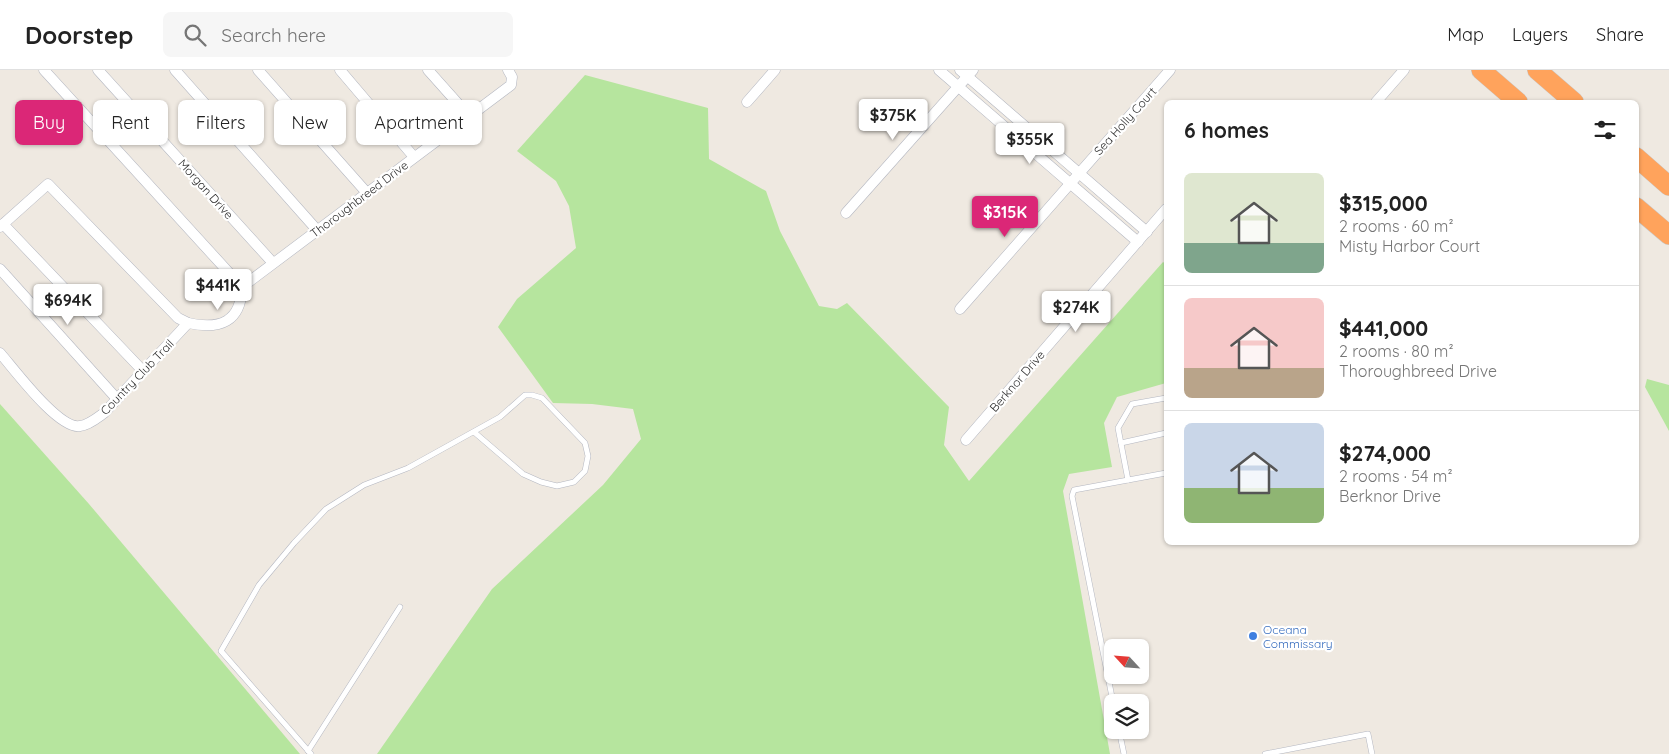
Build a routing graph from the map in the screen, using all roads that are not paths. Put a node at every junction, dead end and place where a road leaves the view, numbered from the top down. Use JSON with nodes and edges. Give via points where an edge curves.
{"nodes":[{"id":1,"x":44,"y":70,"type":"edge"},
{"id":2,"x":98,"y":70,"type":"edge"},
{"id":3,"x":175,"y":70,"type":"edge"},
{"id":4,"x":258,"y":70,"type":"edge"},
{"id":5,"x":340,"y":70,"type":"edge"},
{"id":6,"x":428,"y":70,"type":"edge"},
{"id":7,"x":508,"y":70,"type":"edge"},
{"id":8,"x":775,"y":70,"type":"edge"},
{"id":9,"x":939,"y":70,"type":"edge"},
{"id":10,"x":1170,"y":70,"type":"edge"},
{"id":11,"x":1404,"y":70,"type":"edge"},
{"id":12,"x":1481,"y":70,"type":"edge"},
{"id":13,"x":1537,"y":70,"type":"edge"},
{"id":14,"x":967,"y":72,"type":"edge"},
{"id":15,"x":958,"y":87,"type":"junction"},
{"id":16,"x":455,"y":100,"type":"edge"},
{"id":17,"x":1378,"y":100,"type":"edge"},
{"id":18,"x":1516,"y":100,"type":"edge"},
{"id":19,"x":1572,"y":100,"type":"edge"},
{"id":20,"x":747,"y":102,"type":"dead end"},
{"id":21,"x":482,"y":106,"type":"edge"},
{"id":22,"x":431,"y":145,"type":"edge"},
{"id":23,"x":414,"y":158,"type":"junction"},
{"id":24,"x":1639,"y":160,"type":"edge"},
{"id":25,"x":1079,"y":173,"type":"junction"},
{"id":26,"x":1070,"y":183,"type":"junction"},
{"id":27,"x":1669,"y":186,"type":"edge"},
{"id":28,"x":367,"y":193,"type":"junction"},
{"id":29,"x":1639,"y":209,"type":"edge"},
{"id":30,"x":1164,"y":211,"type":"edge"},
{"id":31,"x":846,"y":213,"type":"dead end"},
{"id":32,"x":2,"y":225,"type":"edge"},
{"id":33,"x":317,"y":230,"type":"junction"},
{"id":34,"x":1147,"y":232,"type":"junction"},
{"id":35,"x":1669,"y":235,"type":"edge"},
{"id":36,"x":1138,"y":242,"type":"junction"},
{"id":37,"x":273,"y":263,"type":"junction"},
{"id":38,"x":0,"y":269,"type":"edge"},
{"id":39,"x":242,"y":287,"type":"junction"},
{"id":40,"x":960,"y":309,"type":"dead end"},
{"id":41,"x":188,"y":323,"type":"junction"},
{"id":42,"x":0,"y":353,"type":"edge"},
{"id":43,"x":143,"y":371,"type":"junction"},
{"id":44,"x":1164,"y":398,"type":"edge"},
{"id":45,"x":117,"y":399,"type":"junction"},
{"id":46,"x":474,"y":432,"type":"junction"},
{"id":47,"x":1164,"y":433,"type":"edge"},
{"id":48,"x":966,"y":440,"type":"dead end"},
{"id":49,"x":1121,"y":443,"type":"junction"},
{"id":50,"x":1164,"y":473,"type":"edge"},
{"id":51,"x":1128,"y":480,"type":"junction"},
{"id":52,"x":400,"y":607,"type":"dead end"},
{"id":53,"x":1112,"y":694,"type":"edge"},
{"id":54,"x":1121,"y":739,"type":"edge"},
{"id":55,"x":310,"y":753,"type":"edge"},
{"id":56,"x":1124,"y":754,"type":"edge"},
{"id":57,"x":1265,"y":754,"type":"edge"},
{"id":58,"x":1372,"y":754,"type":"edge"}],
"edges":[{"from":1,"to":39,"type":"street"},
{"from":2,"to":37,"type":"street","name":"Morgan Drive"},
{"from":3,"to":33,"type":"street"},
{"from":4,"to":28,"type":"street"},
{"from":5,"to":23,"type":"street"},
{"from":6,"to":16,"type":"street"},
{"from":7,"to":21,"type":"street","name":"Thoroughbreed Drive","via":[[512,76],[510,85]]},
{"from":8,"to":20,"type":"street"},
{"from":9,"to":15,"type":"street"},
{"from":10,"to":25,"type":"street","name":"Sea Holly Court"},
{"from":11,"to":17,"type":"street"},
{"from":12,"to":18,"type":"highway"},
{"from":13,"to":19,"type":"highway"},
{"from":14,"to":15,"type":"street"},
{"from":14,"to":25,"type":"street"},
{"from":15,"to":26,"type":"street"},
{"from":15,"to":31,"type":"street"},
{"from":22,"to":23,"type":"street","name":"Thoroughbreed Drive"},
{"from":23,"to":28,"type":"street","name":"Thoroughbreed Drive"},
{"from":24,"to":27,"type":"highway"},
{"from":25,"to":26,"type":"street","name":"Sea Holly Court"},
{"from":25,"to":34,"type":"street"},
{"from":26,"to":36,"type":"street"},
{"from":26,"to":40,"type":"street","name":"Sea Holly Court"},
{"from":28,"to":33,"type":"street","name":"Thoroughbreed Drive"},
{"from":29,"to":35,"type":"highway"},
{"from":30,"to":34,"type":"street","name":"Berknor Drive"},
{"from":32,"to":41,"type":"street","via":[[48,184],[178,318]]},
{"from":32,"to":43,"type":"street"},
{"from":33,"to":37,"type":"street","name":"Thoroughbreed Drive"},
{"from":34,"to":36,"type":"street","name":"Berknor Drive"},
{"from":36,"to":48,"type":"street","name":"Berknor Drive"},
{"from":37,"to":39,"type":"street","name":"Thoroughbreed Drive"},
{"from":38,"to":45,"type":"street"},
{"from":39,"to":41,"type":"street","via":[[241,299],[233,315],[221,325]]},
{"from":41,"to":43,"type":"street","name":"Country Club Trail"},
{"from":42,"to":45,"type":"street","name":"Country Club Trail","via":[[53,414],[66,424],[78,427],[90,422]]},
{"from":43,"to":45,"type":"street","name":"Country Club Trail"},
{"from":44,"to":49,"type":"lane","via":[[1132,404],[1118,428]]},
{"from":46,"to":46,"type":"lane","via":[[500,417],[525,395],[542,398],[585,443],[588,456],[585,471],[574,482],[558,486],[541,482],[523,474]]},
{"from":46,"to":55,"type":"lane","via":[[408,468],[364,485],[326,509],[259,585],[221,651]]},
{"from":47,"to":49,"type":"lane"},
{"from":49,"to":51,"type":"lane"},
{"from":50,"to":51,"type":"lane"},
{"from":51,"to":53,"type":"lane","via":[[1074,490],[1072,496]]},
{"from":52,"to":55,"type":"lane"},
{"from":54,"to":56,"type":"lane"},
{"from":57,"to":58,"type":"lane","via":[[1368,734]]}]}
